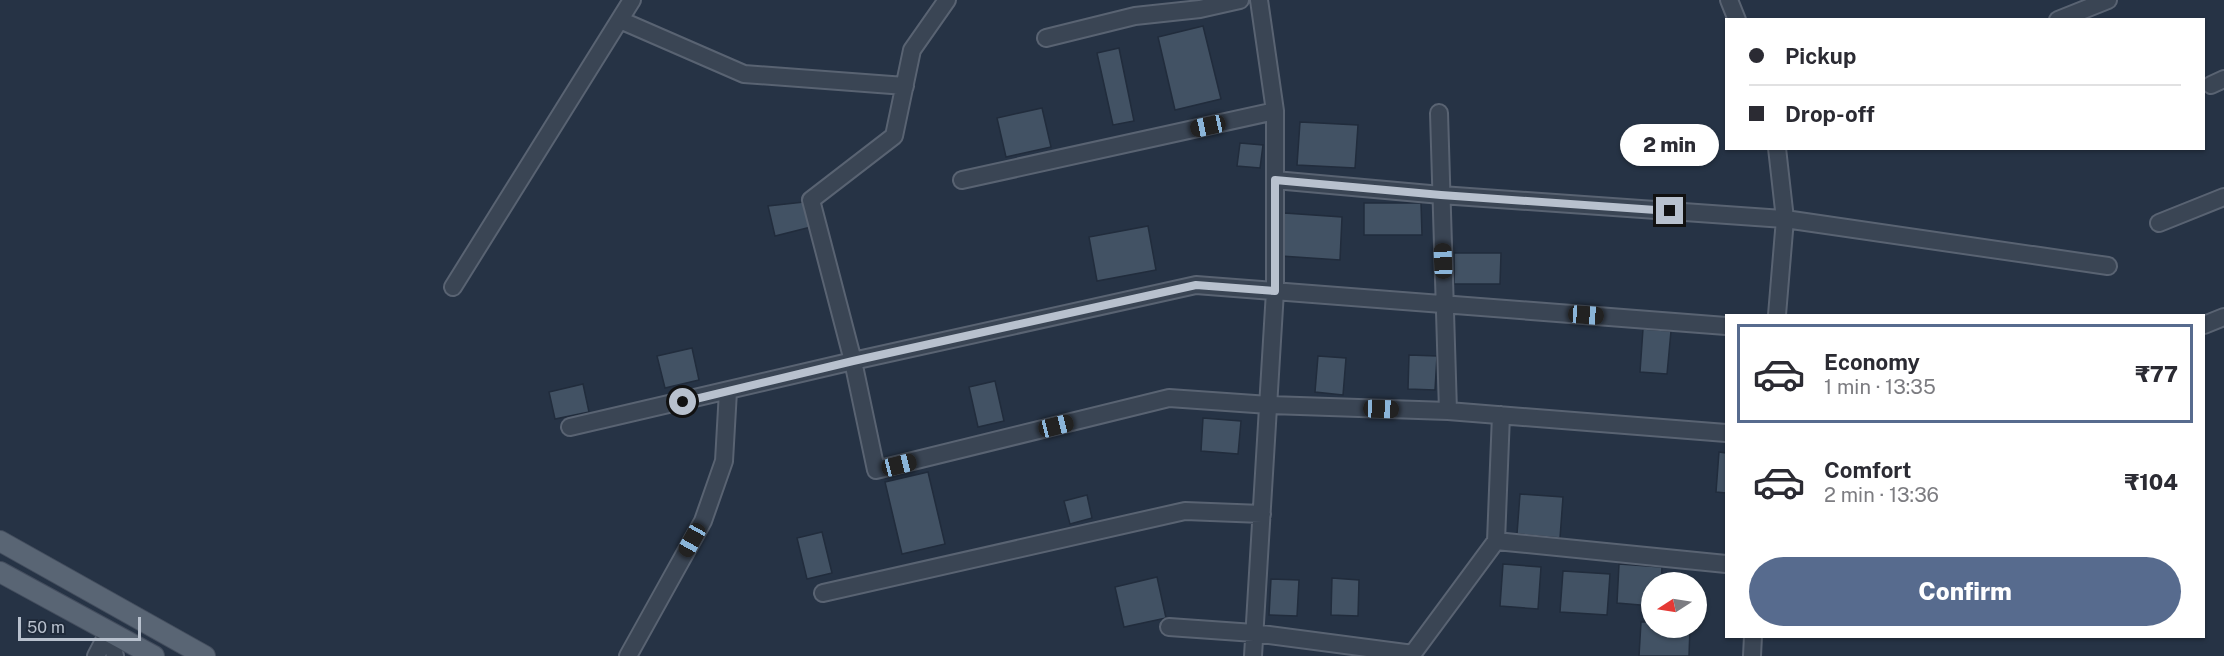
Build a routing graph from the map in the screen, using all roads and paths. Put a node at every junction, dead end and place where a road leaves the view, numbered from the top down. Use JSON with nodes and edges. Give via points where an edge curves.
{"nodes":[{"id":1,"x":632,"y":0,"type":"edge"},
{"id":2,"x":947,"y":0,"type":"edge"},
{"id":3,"x":1240,"y":0,"type":"edge"},
{"id":4,"x":1259,"y":0,"type":"edge"},
{"id":5,"x":1729,"y":0,"type":"edge"},
{"id":6,"x":2108,"y":0,"type":"edge"},
{"id":7,"x":1736,"y":18,"type":"edge"},
{"id":8,"x":2063,"y":18,"type":"edge"},
{"id":9,"x":620,"y":20,"type":"junction"},
{"id":10,"x":1046,"y":38,"type":"dead end"},
{"id":11,"x":905,"y":86,"type":"junction"},
{"id":12,"x":1275,"y":111,"type":"junction"},
{"id":13,"x":1439,"y":113,"type":"dead end"},
{"id":14,"x":1777,"y":150,"type":"edge"},
{"id":15,"x":962,"y":180,"type":"dead end"},
{"id":16,"x":1275,"y":180,"type":"junction"},
{"id":17,"x":1441,"y":195,"type":"junction"},
{"id":18,"x":2224,"y":197,"type":"edge"},
{"id":19,"x":1785,"y":219,"type":"junction"},
{"id":20,"x":2159,"y":223,"type":"dead end"},
{"id":21,"x":2108,"y":266,"type":"dead end"},
{"id":22,"x":453,"y":287,"type":"dead end"},
{"id":23,"x":1275,"y":291,"type":"junction"},
{"id":24,"x":1445,"y":304,"type":"junction"},
{"id":25,"x":1777,"y":314,"type":"edge"},
{"id":26,"x":2224,"y":317,"type":"edge"},
{"id":27,"x":2205,"y":325,"type":"edge"},
{"id":28,"x":1725,"y":326,"type":"edge"},
{"id":29,"x":853,"y":361,"type":"junction"},
{"id":30,"x":728,"y":391,"type":"junction"},
{"id":31,"x":1269,"y":405,"type":"junction"},
{"id":32,"x":1448,"y":411,"type":"junction"},
{"id":33,"x":1501,"y":415,"type":"junction"},
{"id":34,"x":570,"y":428,"type":"dead end"},
{"id":35,"x":1725,"y":433,"type":"edge"},
{"id":36,"x":1262,"y":514,"type":"junction"},
{"id":37,"x":0,"y":541,"type":"edge"},
{"id":38,"x":1496,"y":541,"type":"junction"},
{"id":39,"x":1725,"y":564,"type":"edge"},
{"id":40,"x":0,"y":572,"type":"edge"},
{"id":41,"x":823,"y":593,"type":"dead end"},
{"id":42,"x":121,"y":609,"type":"junction"},
{"id":43,"x":1169,"y":627,"type":"dead end"},
{"id":44,"x":109,"y":631,"type":"junction"},
{"id":45,"x":1254,"y":633,"type":"junction"},
{"id":46,"x":1753,"y":638,"type":"edge"},
{"id":47,"x":1412,"y":655,"type":"edge"},
{"id":48,"x":96,"y":656,"type":"edge"},
{"id":49,"x":115,"y":656,"type":"edge"},
{"id":50,"x":154,"y":656,"type":"edge"},
{"id":51,"x":205,"y":656,"type":"edge"},
{"id":52,"x":628,"y":656,"type":"edge"},
{"id":53,"x":1253,"y":656,"type":"edge"},
{"id":54,"x":1752,"y":656,"type":"edge"}],
"edges":[{"from":1,"to":9,"type":"street"},
{"from":2,"to":11,"type":"street","via":[[912,50]]},
{"from":3,"to":10,"type":"street","via":[[1135,16]]},
{"from":4,"to":12,"type":"street"},
{"from":5,"to":7,"type":"street"},
{"from":6,"to":8,"type":"street"},
{"from":9,"to":11,"type":"street","via":[[744,75]]},
{"from":9,"to":22,"type":"street"},
{"from":11,"to":29,"type":"street","via":[[894,136],[812,200]]},
{"from":12,"to":15,"type":"street"},
{"from":12,"to":16,"type":"street"},
{"from":13,"to":17,"type":"street"},
{"from":14,"to":19,"type":"street"},
{"from":16,"to":17,"type":"street"},
{"from":16,"to":23,"type":"street"},
{"from":17,"to":19,"type":"street"},
{"from":17,"to":24,"type":"street"},
{"from":18,"to":20,"type":"street"},
{"from":19,"to":21,"type":"street"},
{"from":19,"to":25,"type":"street"},
{"from":23,"to":24,"type":"street"},
{"from":23,"to":29,"type":"street","via":[[1196,285]]},
{"from":23,"to":31,"type":"street"},
{"from":24,"to":28,"type":"street"},
{"from":24,"to":32,"type":"street"},
{"from":26,"to":27,"type":"street"},
{"from":29,"to":30,"type":"street"},
{"from":29,"to":31,"type":"street","via":[[876,470],[1169,398]]},
{"from":30,"to":34,"type":"street"},
{"from":30,"to":52,"type":"street","via":[[724,460],[703,521]]},
{"from":31,"to":32,"type":"street"},
{"from":31,"to":36,"type":"street"},
{"from":32,"to":33,"type":"street"},
{"from":33,"to":35,"type":"street"},
{"from":33,"to":38,"type":"street"},
{"from":36,"to":41,"type":"street","via":[[1185,511]]},
{"from":36,"to":45,"type":"street"},
{"from":37,"to":42,"type":"main road"},
{"from":38,"to":39,"type":"street"},
{"from":38,"to":47,"type":"street"},
{"from":40,"to":44,"type":"main road"},
{"from":42,"to":44,"type":"street"},
{"from":42,"to":51,"type":"main road"},
{"from":43,"to":45,"type":"street"},
{"from":44,"to":48,"type":"street"},
{"from":44,"to":49,"type":"street"},
{"from":44,"to":50,"type":"main road"},
{"from":45,"to":47,"type":"street"},
{"from":45,"to":53,"type":"street"},
{"from":46,"to":54,"type":"street"}]}
